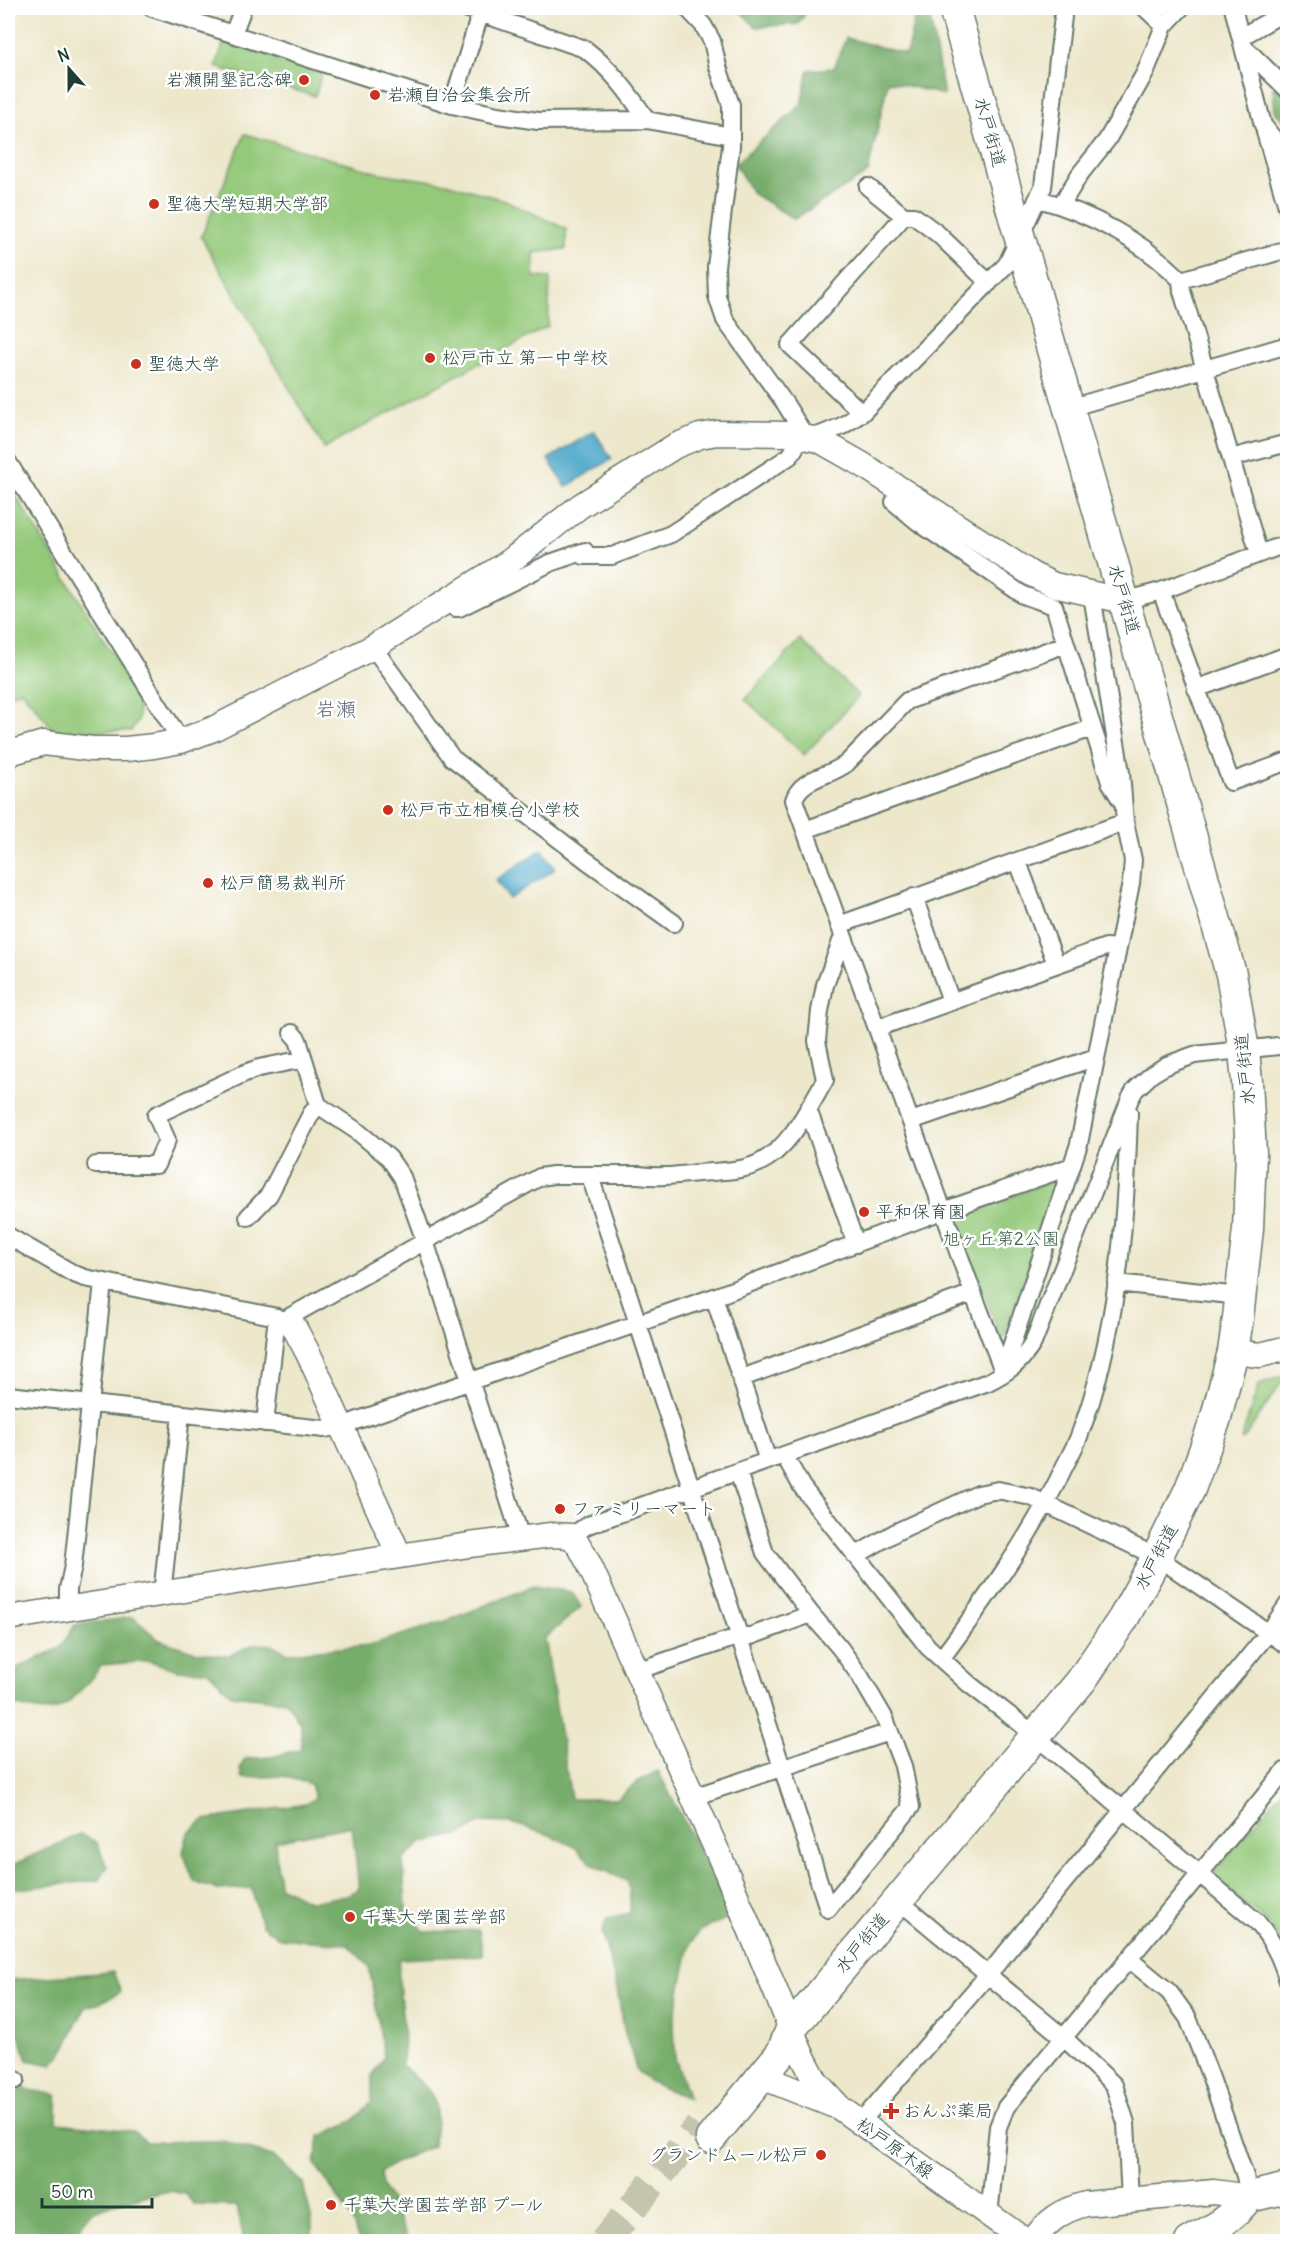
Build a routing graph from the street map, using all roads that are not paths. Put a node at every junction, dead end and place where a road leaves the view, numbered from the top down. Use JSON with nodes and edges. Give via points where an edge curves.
{"nodes":[{"id":1,"x":152,"y":8,"type":"edge"},
{"id":2,"x":243,"y":8,"type":"edge"},
{"id":3,"x":687,"y":8,"type":"edge"},
{"id":4,"x":954,"y":8,"type":"edge"},
{"id":5,"x":1064,"y":8,"type":"edge"},
{"id":6,"x":1145,"y":8,"type":"edge"},
{"id":7,"x":1181,"y":8,"type":"edge"},
{"id":8,"x":1233,"y":8,"type":"edge"},
{"id":9,"x":476,"y":9,"type":"edge"},
{"id":10,"x":1287,"y":10,"type":"edge"},
{"id":11,"x":1164,"y":26,"type":"junction"},
{"id":12,"x":233,"y":34,"type":"junction"},
{"id":13,"x":1242,"y":42,"type":"junction"},
{"id":14,"x":1287,"y":89,"type":"edge"},
{"id":15,"x":452,"y":105,"type":"junction"},
{"id":16,"x":647,"y":120,"type":"junction"},
{"id":17,"x":1263,"y":125,"type":"junction"},
{"id":18,"x":731,"y":136,"type":"junction"},
{"id":19,"x":1287,"y":149,"type":"edge"},
{"id":20,"x":868,"y":187,"type":"dead end"},
{"id":21,"x":1039,"y":199,"type":"junction"},
{"id":22,"x":1061,"y":205,"type":"junction"},
{"id":23,"x":1287,"y":210,"type":"edge"},
{"id":24,"x":904,"y":216,"type":"junction"},
{"id":25,"x":1020,"y":233,"type":"junction"},
{"id":26,"x":1287,"y":249,"type":"edge"},
{"id":27,"x":1181,"y":280,"type":"junction"},
{"id":28,"x":989,"y":283,"type":"junction"},
{"id":29,"x":1287,"y":345,"type":"edge"},
{"id":30,"x":1206,"y":369,"type":"junction"},
{"id":31,"x":1069,"y":408,"type":"junction"},
{"id":32,"x":862,"y":413,"type":"junction"},
{"id":33,"x":805,"y":437,"type":"junction"},
{"id":34,"x":1287,"y":443,"type":"edge"},
{"id":35,"x":1231,"y":458,"type":"junction"},
{"id":36,"x":8,"y":462,"type":"edge"},
{"id":37,"x":903,"y":490,"type":"junction"},
{"id":38,"x":1287,"y":543,"type":"edge"},
{"id":39,"x":1259,"y":554,"type":"junction"},
{"id":40,"x":1161,"y":591,"type":"junction"},
{"id":41,"x":1092,"y":595,"type":"junction"},
{"id":42,"x":448,"y":600,"type":"junction"},
{"id":43,"x":1124,"y":601,"type":"junction"},
{"id":44,"x":1066,"y":644,"type":"junction"},
{"id":45,"x":373,"y":646,"type":"junction"},
{"id":46,"x":1287,"y":655,"type":"edge"},
{"id":47,"x":1196,"y":689,"type":"junction"},
{"id":48,"x":1092,"y":728,"type":"junction"},
{"id":49,"x":181,"y":741,"type":"junction"},
{"id":50,"x":8,"y":756,"type":"edge"},
{"id":51,"x":1287,"y":761,"type":"edge"},
{"id":52,"x":1125,"y":814,"type":"junction"},
{"id":53,"x":805,"y":830,"type":"junction"},
{"id":54,"x":1018,"y":862,"type":"junction"},
{"id":55,"x":914,"y":897,"type":"junction"},
{"id":56,"x":674,"y":923,"type":"dead end"},
{"id":57,"x":841,"y":931,"type":"junction"},
{"id":58,"x":1118,"y":948,"type":"junction"},
{"id":59,"x":1056,"y":964,"type":"junction"},
{"id":60,"x":951,"y":1001,"type":"junction"},
{"id":61,"x":877,"y":1028,"type":"junction"},
{"id":62,"x":292,"y":1034,"type":"dead end"},
{"id":63,"x":1287,"y":1045,"type":"edge"},
{"id":64,"x":1244,"y":1050,"type":"junction"},
{"id":65,"x":1096,"y":1057,"type":"junction"},
{"id":66,"x":304,"y":1059,"type":"junction"},
{"id":67,"x":1130,"y":1099,"type":"junction"},
{"id":68,"x":318,"y":1105,"type":"junction"},
{"id":69,"x":808,"y":1109,"type":"junction"},
{"id":70,"x":911,"y":1121,"type":"junction"},
{"id":71,"x":96,"y":1165,"type":"dead end"},
{"id":72,"x":1072,"y":1166,"type":"junction"},
{"id":73,"x":590,"y":1176,"type":"junction"},
{"id":74,"x":943,"y":1211,"type":"junction"},
{"id":75,"x":248,"y":1217,"type":"dead end"},
{"id":76,"x":8,"y":1236,"type":"edge"},
{"id":77,"x":425,"y":1241,"type":"junction"},
{"id":78,"x":856,"y":1244,"type":"junction"},
{"id":79,"x":103,"y":1282,"type":"junction"},
{"id":80,"x":1116,"y":1283,"type":"junction"},
{"id":81,"x":973,"y":1293,"type":"junction"},
{"id":82,"x":1240,"y":1296,"type":"junction"},
{"id":83,"x":714,"y":1297,"type":"junction"},
{"id":84,"x":285,"y":1322,"type":"junction"},
{"id":85,"x":637,"y":1324,"type":"junction"},
{"id":86,"x":1287,"y":1348,"type":"edge"},
{"id":87,"x":1233,"y":1352,"type":"junction"},
{"id":88,"x":1002,"y":1373,"type":"junction"},
{"id":89,"x":742,"y":1378,"type":"junction"},
{"id":90,"x":470,"y":1382,"type":"junction"},
{"id":91,"x":8,"y":1395,"type":"edge"},
{"id":92,"x":89,"y":1404,"type":"junction"},
{"id":93,"x":181,"y":1414,"type":"junction"},
{"id":94,"x":265,"y":1423,"type":"junction"},
{"id":95,"x":342,"y":1426,"type":"junction"},
{"id":96,"x":776,"y":1458,"type":"junction"},
{"id":97,"x":738,"y":1472,"type":"junction"},
{"id":98,"x":691,"y":1488,"type":"junction"},
{"id":99,"x":1046,"y":1504,"type":"junction"},
{"id":100,"x":571,"y":1536,"type":"junction"},
{"id":101,"x":520,"y":1538,"type":"junction"},
{"id":102,"x":397,"y":1556,"type":"junction"},
{"id":103,"x":855,"y":1556,"type":"junction"},
{"id":104,"x":1157,"y":1557,"type":"junction"},
{"id":105,"x":162,"y":1594,"type":"junction"},
{"id":106,"x":1287,"y":1604,"type":"edge"},
{"id":107,"x":68,"y":1609,"type":"junction"},
{"id":108,"x":811,"y":1614,"type":"junction"},
{"id":109,"x":8,"y":1617,"type":"edge"},
{"id":110,"x":1269,"y":1632,"type":"junction"},
{"id":111,"x":740,"y":1636,"type":"junction"},
{"id":112,"x":1287,"y":1646,"type":"edge"},
{"id":113,"x":941,"y":1659,"type":"junction"},
{"id":114,"x":636,"y":1671,"type":"junction"},
{"id":115,"x":890,"y":1732,"type":"junction"},
{"id":116,"x":1036,"y":1737,"type":"junction"},
{"id":117,"x":781,"y":1766,"type":"junction"},
{"id":118,"x":1287,"y":1770,"type":"edge"},
{"id":119,"x":693,"y":1797,"type":"junction"},
{"id":120,"x":1123,"y":1809,"type":"junction"},
{"id":121,"x":1200,"y":1874,"type":"junction"},
{"id":122,"x":898,"y":1900,"type":"junction"},
{"id":123,"x":1284,"y":1954,"type":"edge"},
{"id":124,"x":1129,"y":1959,"type":"junction"},
{"id":125,"x":987,"y":1976,"type":"junction"},
{"id":126,"x":1287,"y":1981,"type":"edge"},
{"id":127,"x":791,"y":2029,"type":"junction"},
{"id":128,"x":1064,"y":2038,"type":"junction"},
{"id":129,"x":762,"y":2077,"type":"junction"},
{"id":130,"x":840,"y":2108,"type":"junction"},
{"id":131,"x":860,"y":2123,"type":"junction"},
{"id":132,"x":1287,"y":2188,"type":"edge"},
{"id":133,"x":1249,"y":2197,"type":"junction"},
{"id":134,"x":1130,"y":2200,"type":"junction"},
{"id":135,"x":989,"y":2216,"type":"junction"},
{"id":136,"x":1027,"y":2241,"type":"edge"},
{"id":137,"x":1032,"y":2241,"type":"edge"},
{"id":138,"x":1190,"y":2241,"type":"edge"}],
"edges":[{"from":1,"to":12,"type":"street"},
{"from":2,"to":12,"type":"street"},
{"from":3,"to":18,"type":"street","via":[[712,41],[731,105]]},
{"from":4,"to":25,"type":"highway","name":"水戸街道"},
{"from":5,"to":21,"type":"street"},
{"from":6,"to":11,"type":"street"},
{"from":7,"to":11,"type":"street"},
{"from":8,"to":13,"type":"street"},
{"from":9,"to":15,"type":"street"},
{"from":9,"to":16,"type":"street","via":[[585,49],[626,88]]},
{"from":10,"to":13,"type":"street"},
{"from":11,"to":22,"type":"street","via":[[1144,73],[1107,140]]},
{"from":12,"to":15,"type":"street"},
{"from":13,"to":14,"type":"street"},
{"from":13,"to":17,"type":"street"},
{"from":15,"to":16,"type":"street","via":[[538,121]]},
{"from":16,"to":18,"type":"street"},
{"from":17,"to":19,"type":"street","via":[[1280,147]]},
{"from":17,"to":23,"type":"street"},
{"from":18,"to":33,"type":"street","via":[[716,267],[717,296],[725,320]]},
{"from":20,"to":24,"type":"street"},
{"from":21,"to":22,"type":"street"},
{"from":21,"to":25,"type":"street"},
{"from":22,"to":27,"type":"street","via":[[1129,238],[1160,259]]},
{"from":24,"to":28,"type":"street","via":[[914,216],[938,234]]},
{"from":24,"to":32,"type":"street","via":[[790,345]]},
{"from":25,"to":28,"type":"street","via":[[1007,264]]},
{"from":25,"to":31,"type":"highway","name":"水戸街道"},
{"from":26,"to":27,"type":"street"},
{"from":27,"to":30,"type":"street"},
{"from":28,"to":32,"type":"street"},
{"from":29,"to":30,"type":"street"},
{"from":30,"to":31,"type":"street"},
{"from":30,"to":35,"type":"street"},
{"from":31,"to":43,"type":"highway","name":"水戸街道"},
{"from":32,"to":33,"type":"street","via":[[842,426]]},
{"from":33,"to":37,"type":"street","via":[[841,452]]},
{"from":33,"to":42,"type":"street","via":[[717,433],[675,446],[580,506],[509,562]]},
{"from":33,"to":42,"type":"street","via":[[790,456],[682,528],[612,556],[584,554],[550,563],[459,608]]},
{"from":34,"to":35,"type":"street"},
{"from":35,"to":39,"type":"street"},
{"from":36,"to":49,"type":"street"},
{"from":37,"to":41,"type":"street","via":[[1033,575]]},
{"from":37,"to":44,"type":"street","via":[[894,502],[918,522],[1023,595],[1054,606]]},
{"from":38,"to":39,"type":"street"},
{"from":39,"to":40,"type":"street"},
{"from":40,"to":43,"type":"street"},
{"from":40,"to":47,"type":"street"},
{"from":41,"to":43,"type":"street"},
{"from":41,"to":52,"type":"street"},
{"from":42,"to":45,"type":"street"},
{"from":43,"to":64,"type":"highway","name":"水戸街道","via":[[1227,957]]},
{"from":44,"to":48,"type":"street"},
{"from":44,"to":53,"type":"street","via":[[907,701],[837,771],[804,784],[797,792],[794,800]]},
{"from":45,"to":49,"type":"street","via":[[230,721]]},
{"from":45,"to":56,"type":"street","via":[[452,758]]},
{"from":46,"to":47,"type":"street"},
{"from":47,"to":51,"type":"street","via":[[1231,783]]},
{"from":48,"to":52,"type":"street"},
{"from":48,"to":53,"type":"street"},
{"from":49,"to":50,"type":"street","via":[[126,749],[44,743]]},
{"from":52,"to":54,"type":"street"},
{"from":52,"to":58,"type":"street","via":[[1133,860]]},
{"from":53,"to":57,"type":"street"},
{"from":54,"to":55,"type":"street"},
{"from":54,"to":59,"type":"street"},
{"from":55,"to":57,"type":"street"},
{"from":55,"to":60,"type":"street"},
{"from":57,"to":61,"type":"street"},
{"from":57,"to":69,"type":"street","via":[[820,1011],[817,1041],[825,1080]]},
{"from":58,"to":59,"type":"street","via":[[1106,947]]},
{"from":58,"to":65,"type":"street"},
{"from":59,"to":60,"type":"street"},
{"from":60,"to":61,"type":"street"},
{"from":61,"to":70,"type":"street"},
{"from":62,"to":66,"type":"street"},
{"from":63,"to":64,"type":"street"},
{"from":64,"to":67,"type":"street","via":[[1194,1055],[1167,1065],[1135,1089]]},
{"from":64,"to":82,"type":"highway","name":"水戸街道","via":[[1251,1162]]},
{"from":65,"to":70,"type":"street"},
{"from":65,"to":72,"type":"street"},
{"from":66,"to":68,"type":"street"},
{"from":66,"to":71,"type":"street","via":[[245,1073],[156,1115],[167,1140],[156,1165]]},
{"from":67,"to":80,"type":"street"},
{"from":67,"to":88,"type":"street","via":[[1033,1343],[1018,1365]]},
{"from":68,"to":75,"type":"street","via":[[269,1195]]},
{"from":68,"to":77,"type":"street","via":[[389,1158],[402,1177]]},
{"from":69,"to":73,"type":"street","via":[[778,1149],[758,1164],[716,1173]]},
{"from":69,"to":78,"type":"street"},
{"from":70,"to":74,"type":"street"},
{"from":72,"to":74,"type":"street"},
{"from":72,"to":88,"type":"street"},
{"from":73,"to":77,"type":"street","via":[[540,1177]]},
{"from":73,"to":85,"type":"street"},
{"from":74,"to":78,"type":"street"},
{"from":74,"to":81,"type":"street"},
{"from":76,"to":79,"type":"street","via":[[74,1275]]},
{"from":77,"to":84,"type":"street"},
{"from":77,"to":90,"type":"street"},
{"from":78,"to":83,"type":"street"},
{"from":79,"to":84,"type":"street"},
{"from":79,"to":92,"type":"street"},
{"from":80,"to":82,"type":"street"},
{"from":80,"to":99,"type":"street","via":[[1097,1379],[1078,1440]]},
{"from":81,"to":88,"type":"street"},
{"from":81,"to":89,"type":"street"},
{"from":82,"to":87,"type":"highway","name":"水戸街道"},
{"from":83,"to":85,"type":"street"},
{"from":83,"to":89,"type":"street"},
{"from":84,"to":94,"type":"street"},
{"from":84,"to":95,"type":"street"},
{"from":85,"to":90,"type":"street"},
{"from":85,"to":98,"type":"street"},
{"from":86,"to":87,"type":"street","via":[[1260,1355]]},
{"from":87,"to":104,"type":"highway","name":"水戸街道","via":[[1202,1458]]},
{"from":88,"to":96,"type":"street","via":[[987,1382]]},
{"from":89,"to":96,"type":"street"},
{"from":90,"to":95,"type":"street"},
{"from":90,"to":101,"type":"street"},
{"from":91,"to":92,"type":"street"},
{"from":92,"to":93,"type":"street"},
{"from":92,"to":107,"type":"street"},
{"from":93,"to":94,"type":"street"},
{"from":93,"to":105,"type":"street"},
{"from":94,"to":95,"type":"street","via":[[324,1429]]},
{"from":95,"to":102,"type":"street"},
{"from":96,"to":97,"type":"street"},
{"from":96,"to":103,"type":"street"},
{"from":97,"to":98,"type":"street"},
{"from":97,"to":108,"type":"street","via":[[765,1553]]},
{"from":98,"to":100,"type":"street","via":[[588,1525]]},
{"from":98,"to":111,"type":"street"},
{"from":99,"to":103,"type":"street","via":[[1013,1492],[978,1494]]},
{"from":99,"to":104,"type":"street"},
{"from":99,"to":113,"type":"street","via":[[1003,1573]]},
{"from":100,"to":101,"type":"street"},
{"from":100,"to":114,"type":"street","name":"松戸原木線","via":[[589,1564]]},
{"from":101,"to":102,"type":"street"},
{"from":102,"to":105,"type":"street"},
{"from":103,"to":113,"type":"street"},
{"from":104,"to":110,"type":"street"},
{"from":104,"to":116,"type":"highway","name":"水戸街道","via":[[1082,1682]]},
{"from":105,"to":107,"type":"street"},
{"from":106,"to":110,"type":"street"},
{"from":107,"to":109,"type":"street"},
{"from":108,"to":111,"type":"street","via":[[751,1636]]},
{"from":108,"to":115,"type":"street","via":[[860,1676]]},
{"from":110,"to":112,"type":"street"},
{"from":110,"to":120,"type":"street"},
{"from":111,"to":114,"type":"street"},
{"from":111,"to":117,"type":"street"},
{"from":113,"to":116,"type":"street"},
{"from":114,"to":119,"type":"street","name":"松戸原木線"},
{"from":115,"to":117,"type":"street"},
{"from":115,"to":117,"type":"street","via":[[903,1766],[911,1807],[828,1909]]},
{"from":116,"to":120,"type":"street"},
{"from":116,"to":122,"type":"highway","name":"水戸街道"},
{"from":117,"to":119,"type":"street"},
{"from":118,"to":121,"type":"street"},
{"from":119,"to":127,"type":"street","name":"松戸原木線"},
{"from":120,"to":121,"type":"street"},
{"from":120,"to":125,"type":"street"},
{"from":121,"to":123,"type":"street","via":[[1257,1922]]},
{"from":121,"to":124,"type":"street"},
{"from":122,"to":125,"type":"street"},
{"from":122,"to":127,"type":"highway","name":"水戸街道"},
{"from":123,"to":126,"type":"street"},
{"from":124,"to":128,"type":"street"},
{"from":124,"to":133,"type":"street","via":[[1169,1992],[1188,2018]]},
{"from":125,"to":128,"type":"street"},
{"from":125,"to":131,"type":"street"},
{"from":127,"to":129,"type":"highway","name":"水戸街道","via":[[782,2052]]},
{"from":127,"to":129,"type":"highway","name":"水戸街道","via":[[773,2039],[705,2133]]},
{"from":127,"to":130,"type":"street","name":"松戸原木線","via":[[816,2082]]},
{"from":128,"to":134,"type":"street","via":[[1114,2085],[1126,2123]]},
{"from":128,"to":135,"type":"street","via":[[1006,2107],[998,2127]]},
{"from":129,"to":130,"type":"street"},
{"from":130,"to":131,"type":"street","name":"松戸原木線"},
{"from":131,"to":135,"type":"street","name":"松戸原木線"},
{"from":132,"to":133,"type":"highway"},
{"from":133,"to":134,"type":"street","via":[[1214,2192]]},
{"from":133,"to":138,"type":"highway","via":[[1218,2226]]},
{"from":134,"to":137,"type":"street","via":[[1068,2208]]},
{"from":135,"to":136,"type":"street","name":"松戸原木線"}]}
